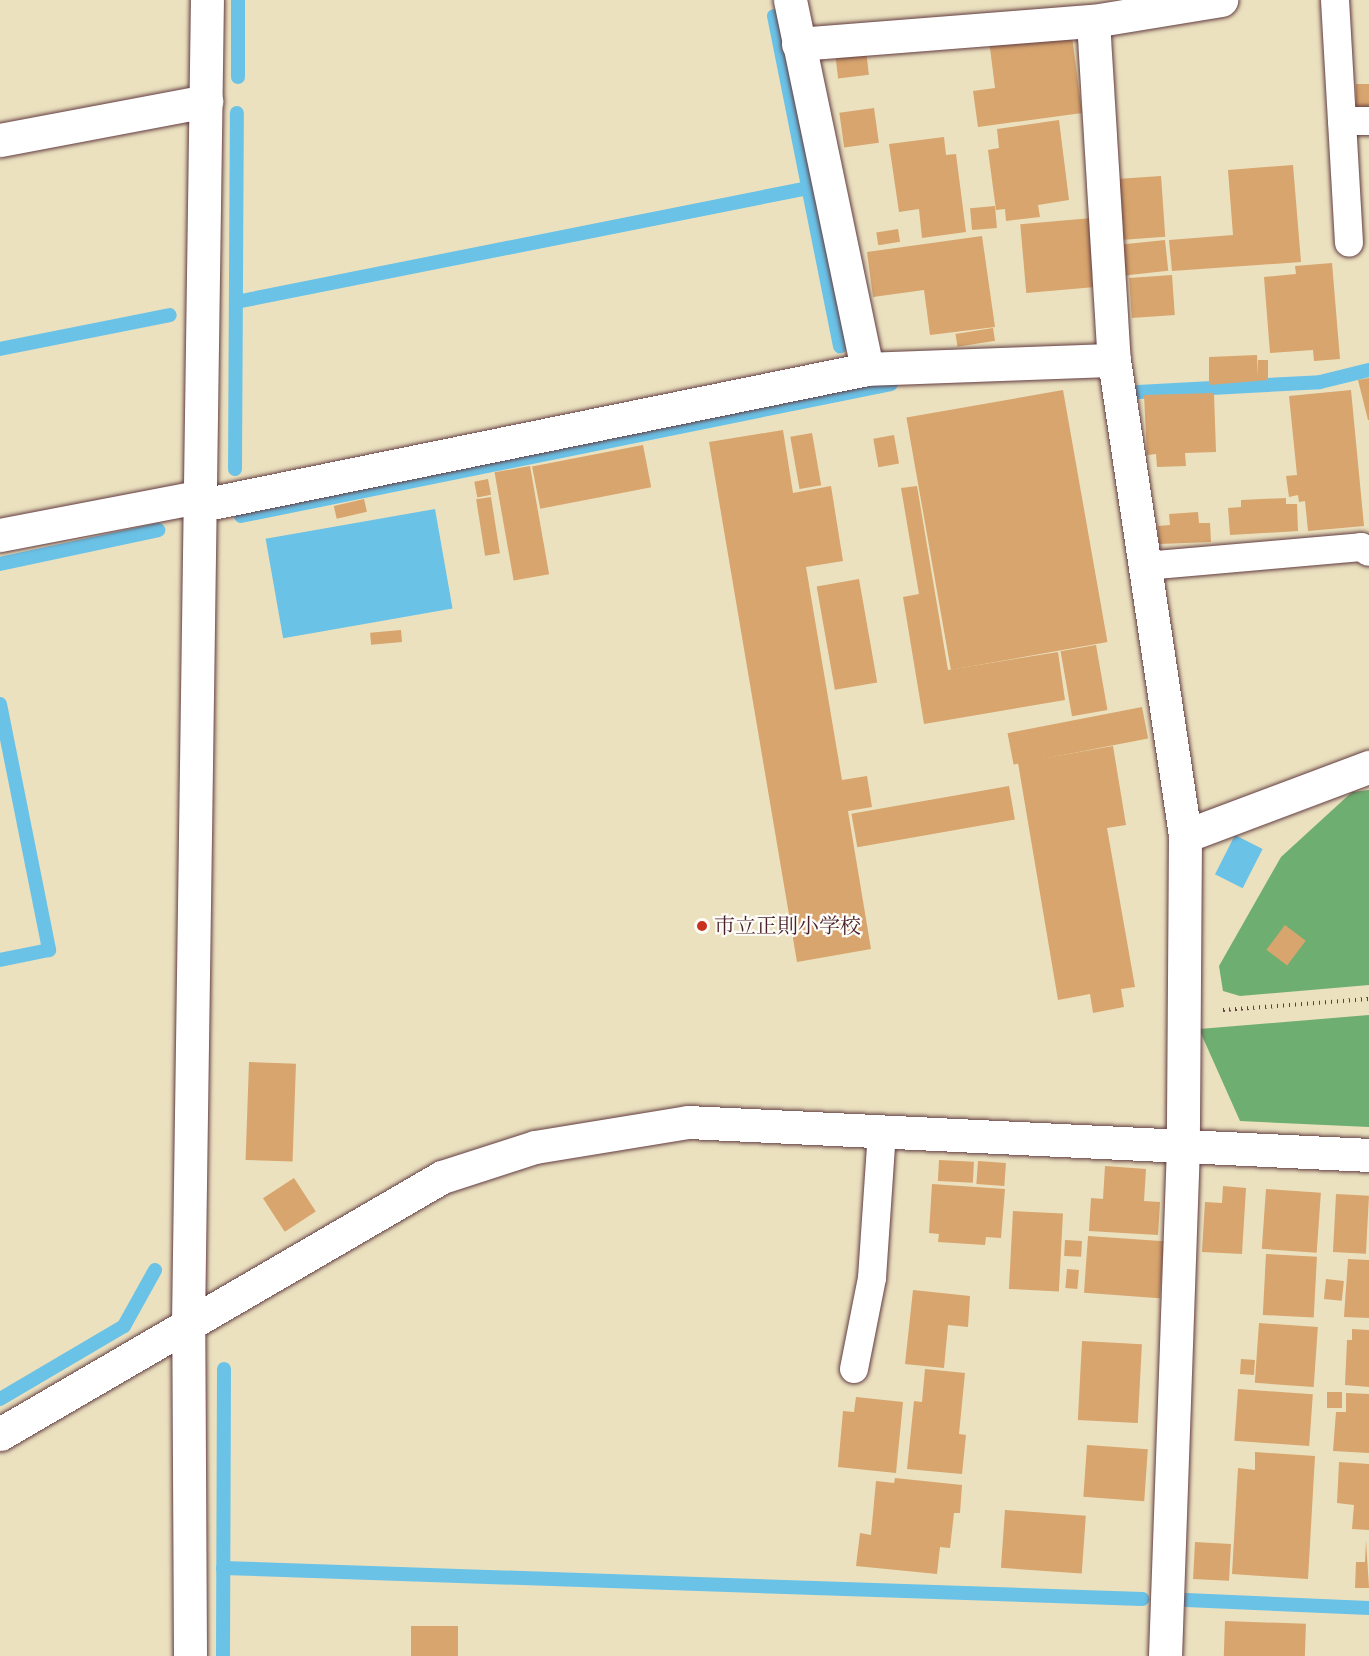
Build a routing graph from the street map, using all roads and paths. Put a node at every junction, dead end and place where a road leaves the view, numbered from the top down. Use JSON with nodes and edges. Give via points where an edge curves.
{"nodes":[{"id":1,"x":207,"y":0,"type":"edge"},
{"id":2,"x":790,"y":0,"type":"edge"},
{"id":3,"x":1221,"y":0,"type":"edge"},
{"id":4,"x":1335,"y":0,"type":"edge"},
{"id":5,"x":1099,"y":14,"type":"edge"},
{"id":6,"x":798,"y":44,"type":"junction"},
{"id":7,"x":206,"y":101,"type":"junction"},
{"id":8,"x":1355,"y":121,"type":"edge"},
{"id":9,"x":0,"y":140,"type":"edge"},
{"id":10,"x":1348,"y":243,"type":"dead end"},
{"id":11,"x":1114,"y":360,"type":"junction"},
{"id":12,"x":867,"y":369,"type":"junction"},
{"id":13,"x":202,"y":501,"type":"junction"},
{"id":14,"x":0,"y":535,"type":"edge"},
{"id":15,"x":1369,"y":552,"type":"edge"},
{"id":16,"x":1145,"y":566,"type":"junction"},
{"id":17,"x":1369,"y":766,"type":"edge"},
{"id":18,"x":1185,"y":836,"type":"junction"},
{"id":19,"x":1369,"y":999,"type":"edge"},
{"id":20,"x":1183,"y":1013,"type":"junction"},
{"id":21,"x":882,"y":1130,"type":"junction"},
{"id":22,"x":1183,"y":1146,"type":"junction"},
{"id":23,"x":1369,"y":1155,"type":"edge"},
{"id":24,"x":188,"y":1324,"type":"junction"},
{"id":25,"x":854,"y":1369,"type":"dead end"},
{"id":26,"x":0,"y":1434,"type":"edge"},
{"id":27,"x":190,"y":1656,"type":"edge"},
{"id":28,"x":1165,"y":1656,"type":"edge"}],
"edges":[{"from":1,"to":7,"type":"street"},
{"from":2,"to":6,"type":"street"},
{"from":3,"to":5,"type":"street"},
{"from":4,"to":8,"type":"lane"},
{"from":5,"to":6,"type":"street"},
{"from":5,"to":11,"type":"street"},
{"from":6,"to":12,"type":"street"},
{"from":7,"to":9,"type":"street"},
{"from":7,"to":13,"type":"street"},
{"from":8,"to":10,"type":"lane"},
{"from":11,"to":12,"type":"street"},
{"from":11,"to":16,"type":"street"},
{"from":12,"to":13,"type":"street"},
{"from":13,"to":14,"type":"street"},
{"from":13,"to":24,"type":"street"},
{"from":15,"to":16,"type":"lane","via":[[1361,547]]},
{"from":16,"to":18,"type":"street"},
{"from":17,"to":18,"type":"street"},
{"from":18,"to":20,"type":"street"},
{"from":19,"to":20,"type":"path"},
{"from":20,"to":22,"type":"street"},
{"from":21,"to":22,"type":"street"},
{"from":21,"to":24,"type":"street","via":[[688,1122],[535,1147],[442,1177]]},
{"from":21,"to":25,"type":"lane","via":[[872,1278]]},
{"from":22,"to":23,"type":"street"},
{"from":22,"to":28,"type":"street"},
{"from":24,"to":26,"type":"street"},
{"from":24,"to":27,"type":"street"}]}
